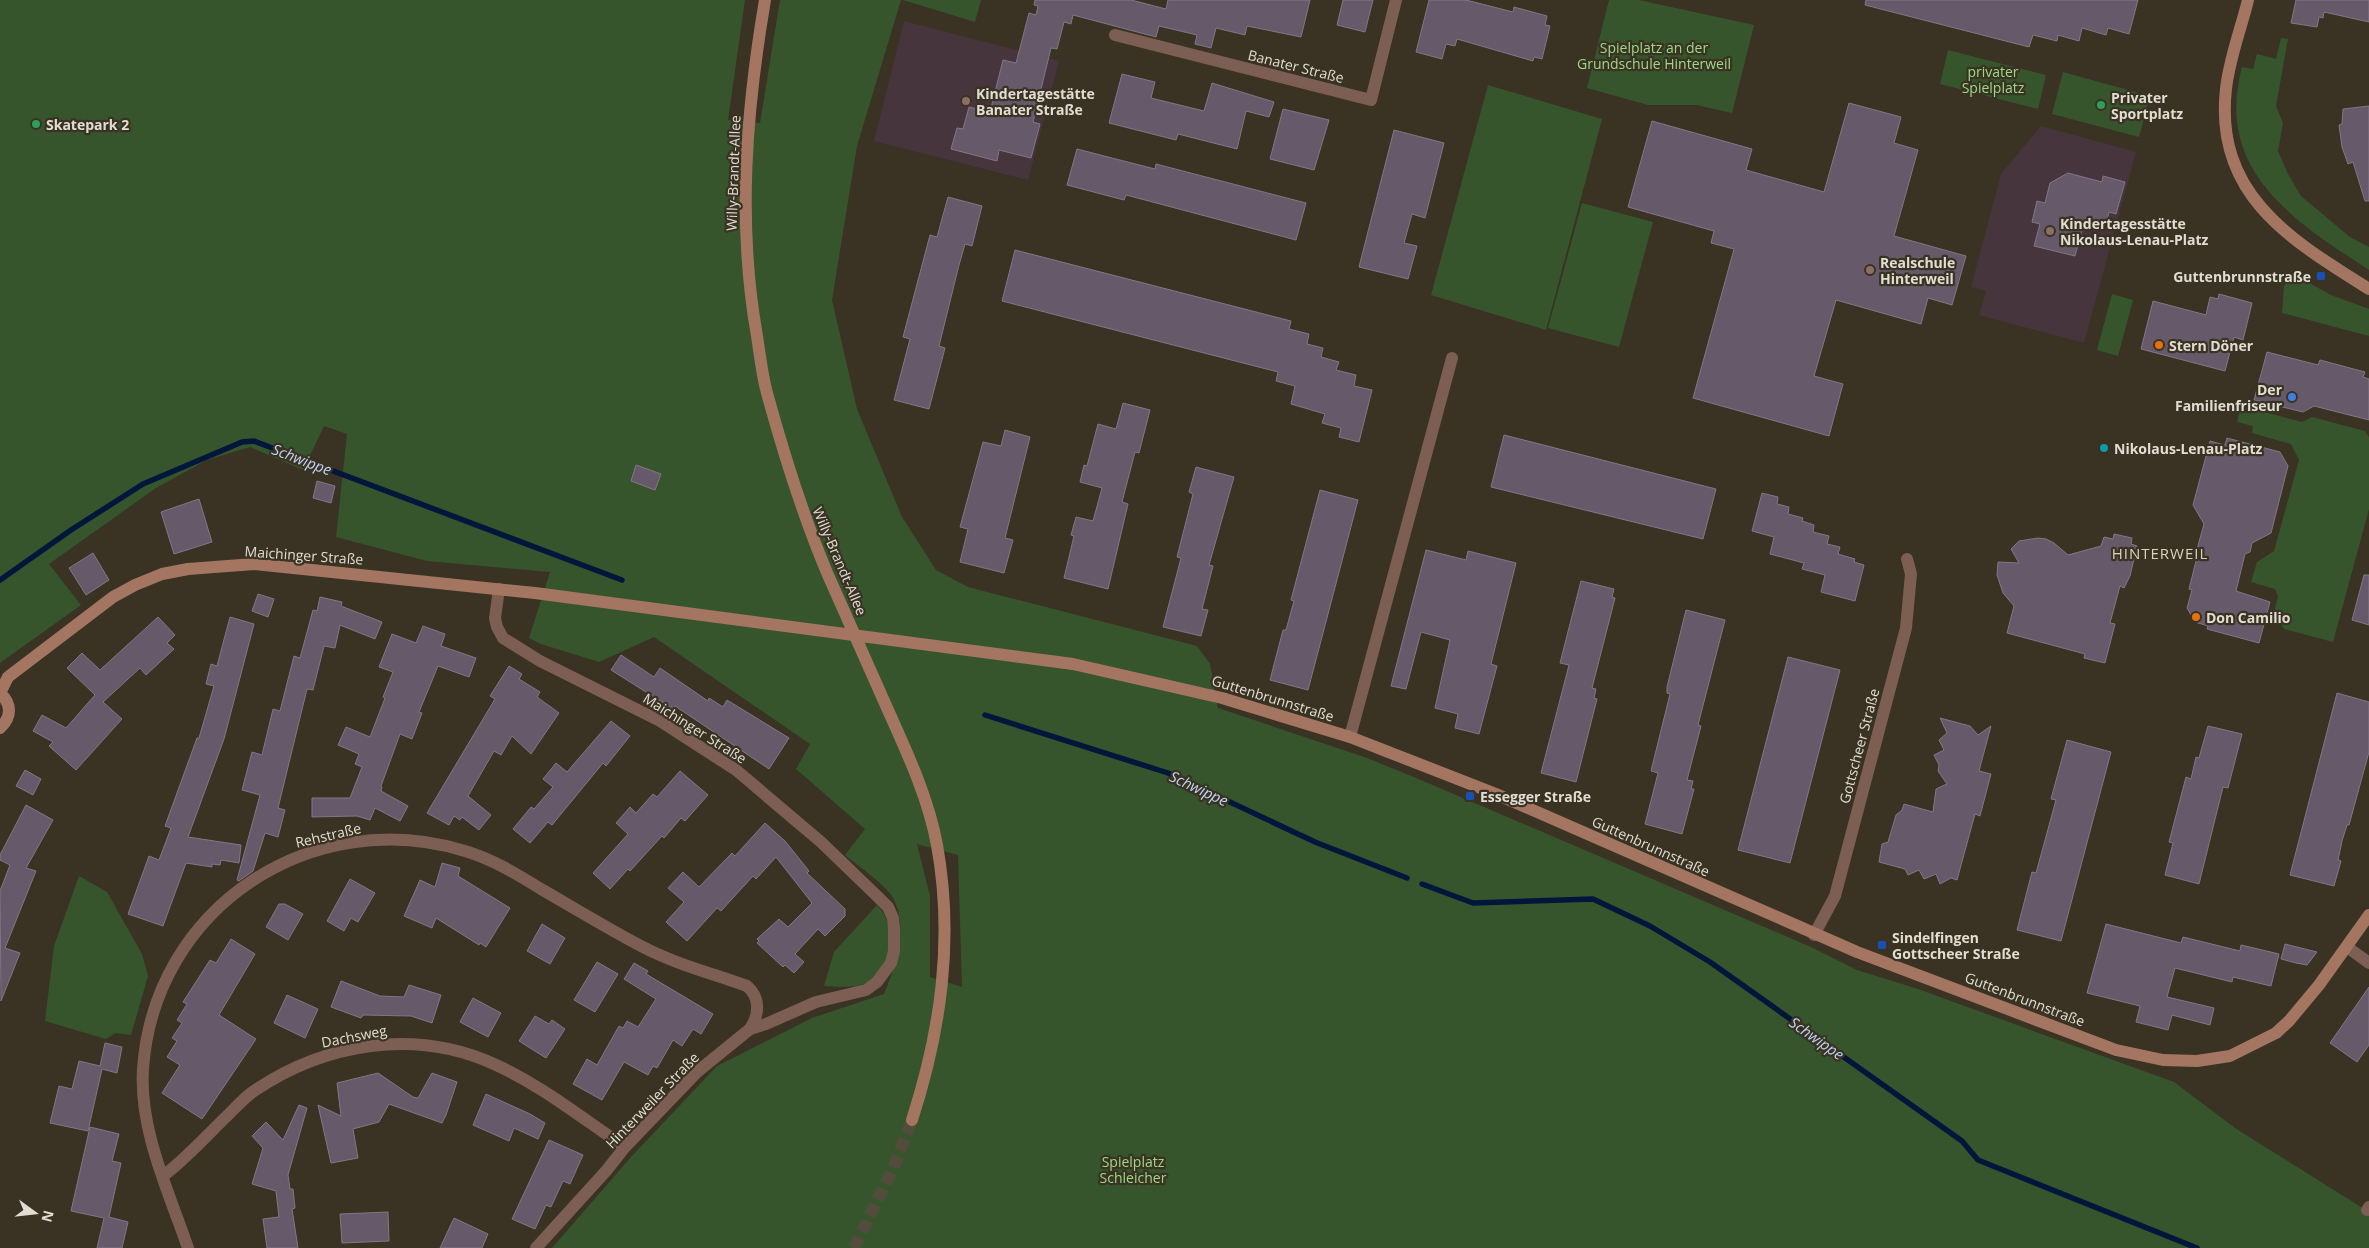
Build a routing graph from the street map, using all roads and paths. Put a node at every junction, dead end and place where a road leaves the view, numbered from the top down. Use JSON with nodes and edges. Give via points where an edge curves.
{"nodes":[{"id":1,"x":765,"y":0,"type":"edge"},
{"id":2,"x":1396,"y":0,"type":"edge"},
{"id":3,"x":2248,"y":0,"type":"edge"},
{"id":4,"x":1115,"y":35,"type":"dead end"},
{"id":5,"x":2369,"y":289,"type":"edge"},
{"id":6,"x":1452,"y":358,"type":"dead end"},
{"id":7,"x":1907,"y":559,"type":"dead end"},
{"id":8,"x":499,"y":589,"type":"junction"},
{"id":9,"x":856,"y":635,"type":"junction"},
{"id":10,"x":0,"y":693,"type":"edge"},
{"id":11,"x":0,"y":728,"type":"edge"},
{"id":12,"x":1350,"y":738,"type":"junction"},
{"id":13,"x":888,"y":907,"type":"joint"},
{"id":14,"x":2369,"y":915,"type":"edge"},
{"id":15,"x":1814,"y":935,"type":"junction"},
{"id":16,"x":2347,"y":947,"type":"junction"},
{"id":17,"x":2369,"y":963,"type":"edge"},
{"id":18,"x":750,"y":1029,"type":"junction"},
{"id":19,"x":912,"y":1120,"type":"tunnel mouth"},
{"id":20,"x":625,"y":1147,"type":"junction"},
{"id":21,"x":163,"y":1176,"type":"junction"},
{"id":22,"x":188,"y":1248,"type":"edge"},
{"id":23,"x":536,"y":1248,"type":"edge"}],
"edges":[{"from":1,"to":9,"type":"street","name":"Willy-Brandt-Allee","via":[[746,153],[744,216],[753,312],[766,390],[804,514]]},
{"from":2,"to":4,"type":"street","name":"Banater Straße","via":[[1371,100]]},
{"from":3,"to":5,"type":"street","via":[[2226,88],[2225,126],[2237,170],[2262,209],[2280,229]]},
{"from":6,"to":12,"type":"street"},
{"from":7,"to":15,"type":"street","name":"Gottscheer Straße","via":[[1911,574],[1906,628],[1835,896]]},
{"from":8,"to":9,"type":"street","name":"Maichinger Straße"},
{"from":8,"to":10,"type":"street","name":"Maichinger Straße","via":[[254,564],[171,572],[113,597],[8,677]]},
{"from":8,"to":13,"type":"street","name":"Maichinger Straße","via":[[495,618],[503,638],[540,661],[660,721],[736,770],[822,842]]},
{"from":9,"to":12,"type":"street","name":"Guttenbrunnstraße","via":[[1073,664],[1222,698]]},
{"from":9,"to":19,"type":"street","name":"Willy-Brandt-Allee","via":[[927,803],[943,889],[942,997],[934,1046]]},
{"from":10,"to":11,"type":"street","name":"Maichinger Straße","via":[[9,710]]},
{"from":12,"to":15,"type":"street","name":"Guttenbrunnstraße","via":[[1487,790]]},
{"from":13,"to":18,"type":"street","name":"Hinterweiler Straße","via":[[893,918],[894,951],[886,973],[877,982],[866,990],[816,1002]]},
{"from":14,"to":16,"type":"street","name":"Guttenbrunnstraße"},
{"from":15,"to":16,"type":"street","name":"Guttenbrunnstraße","via":[[2116,1050],[2163,1060],[2189,1061],[2230,1056],[2276,1033],[2319,985]]},
{"from":16,"to":17,"type":"street"},
{"from":18,"to":20,"type":"street","name":"Hinterweiler Straße","via":[[697,1072]]},
{"from":18,"to":21,"type":"street","name":"Rehstraße","via":[[758,1012],[753,992],[747,986],[659,955],[485,858],[446,846],[398,840],[367,841],[321,849],[298,855],[267,871],[218,907],[186,944],[162,987],[147,1030],[143,1071],[147,1123]]},
{"from":20,"to":21,"type":"street","name":"Dachsweg","via":[[531,1084],[495,1064],[435,1046],[392,1042],[340,1051],[273,1079],[252,1092],[183,1161]]},
{"from":20,"to":23,"type":"street","name":"Hinterweiler Straße"},
{"from":21,"to":22,"type":"street","name":"Rehstraße"}]}
